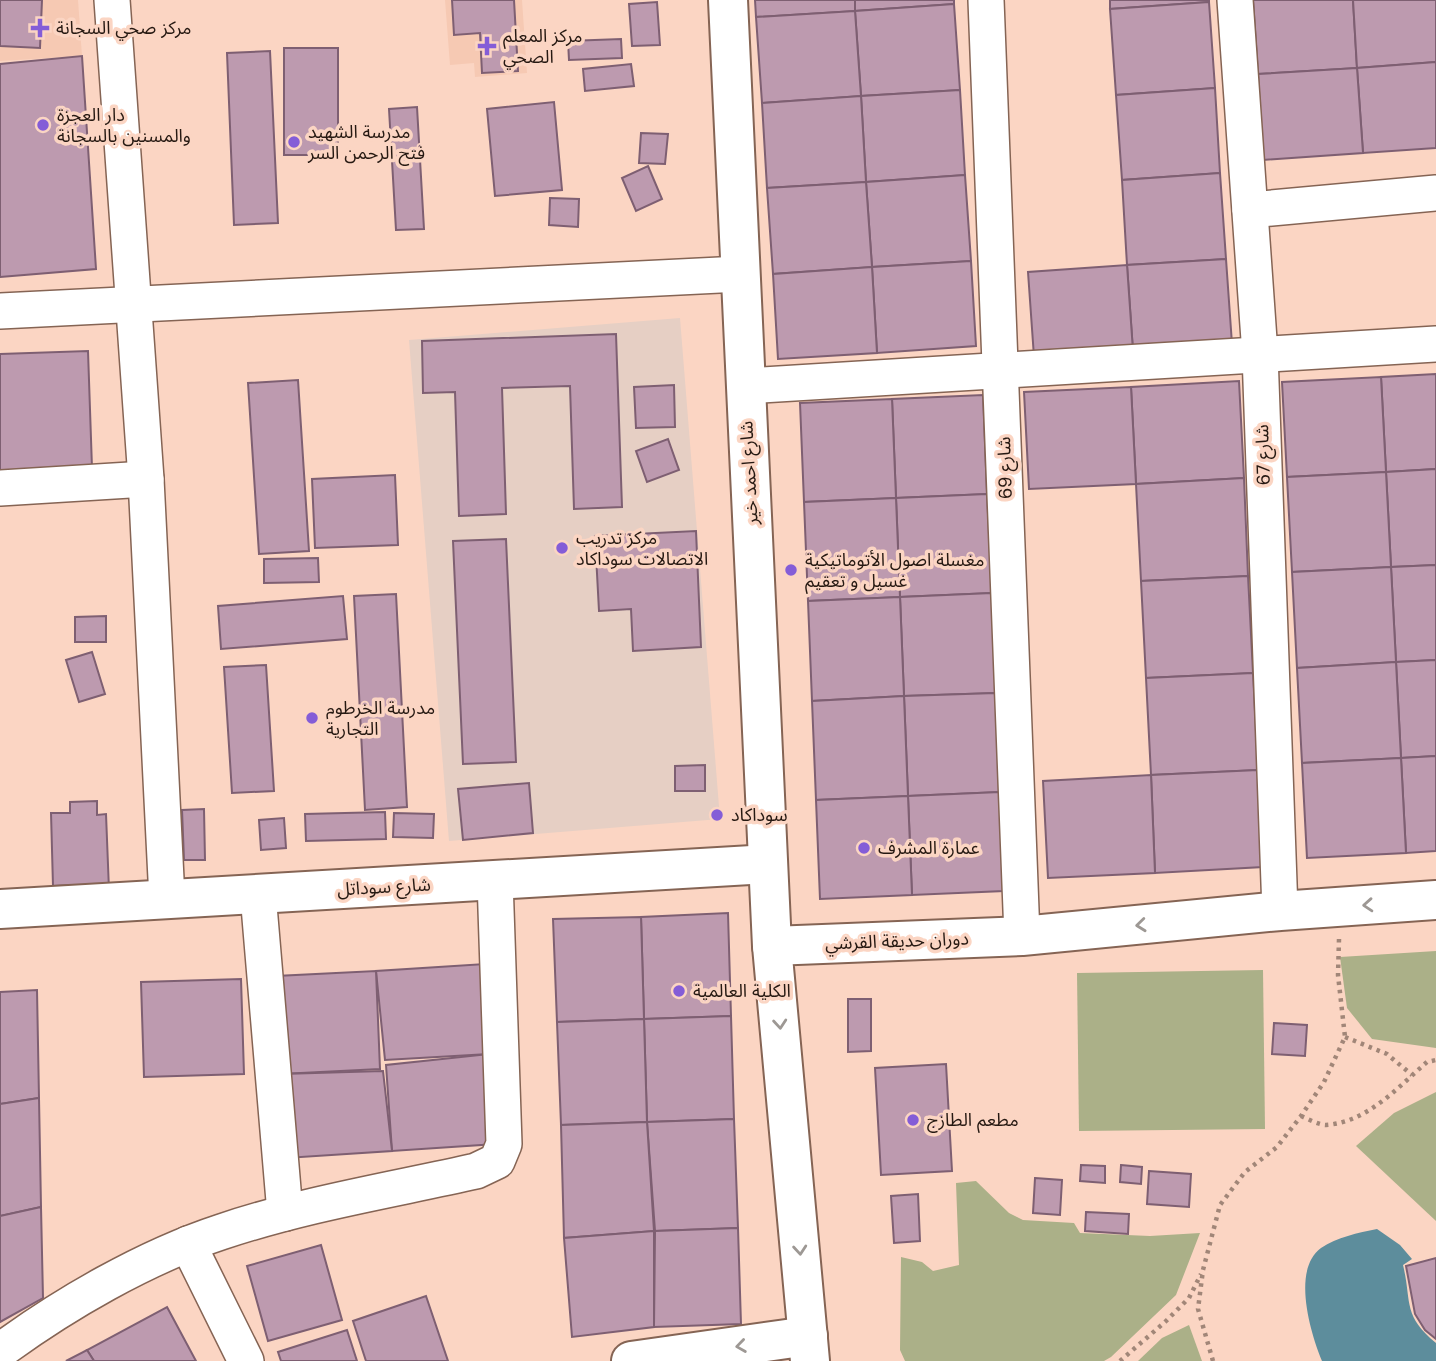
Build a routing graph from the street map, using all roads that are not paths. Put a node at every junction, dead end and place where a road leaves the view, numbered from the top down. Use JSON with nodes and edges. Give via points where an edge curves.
{"nodes":[{"id":1,"x":112,"y":0,"type":"edge"},
{"id":2,"x":729,"y":0,"type":"edge"},
{"id":3,"x":986,"y":0,"type":"edge"},
{"id":4,"x":1235,"y":0,"type":"edge"},
{"id":5,"x":1436,"y":192,"type":"edge"},
{"id":6,"x":1250,"y":210,"type":"junction"},
{"id":7,"x":740,"y":274,"type":"junction"},
{"id":8,"x":134,"y":303,"type":"junction"},
{"id":9,"x":0,"y":311,"type":"edge"},
{"id":10,"x":1436,"y":344,"type":"edge"},
{"id":11,"x":1260,"y":354,"type":"junction"},
{"id":12,"x":1002,"y":370,"type":"junction"},
{"id":13,"x":745,"y":386,"type":"junction"},
{"id":14,"x":146,"y":479,"type":"junction"},
{"id":15,"x":0,"y":488,"type":"edge"},
{"id":16,"x":768,"y":864,"type":"junction"},
{"id":17,"x":495,"y":880,"type":"junction"},
{"id":18,"x":258,"y":894,"type":"junction"},
{"id":19,"x":167,"y":900,"type":"junction"},
{"id":20,"x":1436,"y":900,"type":"edge"},
{"id":21,"x":0,"y":909,"type":"edge"},
{"id":22,"x":1280,"y":911,"type":"junction"},
{"id":23,"x":1022,"y":936,"type":"junction"},
{"id":24,"x":772,"y":946,"type":"junction"},
{"id":25,"x":285,"y":1213,"type":"junction"},
{"id":26,"x":188,"y":1244,"type":"junction"},
{"id":27,"x":809,"y":1349,"type":"edge"},
{"id":28,"x":0,"y":1351,"type":"edge"},
{"id":29,"x":246,"y":1361,"type":"edge"},
{"id":30,"x":631,"y":1361,"type":"edge"}],
"edges":[{"from":1,"to":8,"type":"street"},
{"from":2,"to":7,"type":"main road","name":"شارع احمد خير"},
{"from":3,"to":12,"type":"street","name":"شارع 69"},
{"from":4,"to":6,"type":"street","name":"شارع 67"},
{"from":5,"to":6,"type":"street"},
{"from":6,"to":11,"type":"street","name":"شارع 67"},
{"from":7,"to":8,"type":"street"},
{"from":7,"to":13,"type":"main road","name":"شارع احمد خير"},
{"from":8,"to":9,"type":"street"},
{"from":8,"to":14,"type":"street"},
{"from":10,"to":11,"type":"street"},
{"from":11,"to":12,"type":"street"},
{"from":11,"to":22,"type":"street","name":"شارع 67"},
{"from":12,"to":13,"type":"street"},
{"from":12,"to":23,"type":"street","name":"شارع 69"},
{"from":13,"to":16,"type":"main road","name":"شارع احمد خير"},
{"from":14,"to":15,"type":"street"},
{"from":14,"to":19,"type":"street"},
{"from":16,"to":17,"type":"main road","name":"شارع سوداتل"},
{"from":16,"to":24,"type":"main road","name":"شارع احمد خير"},
{"from":17,"to":18,"type":"main road","name":"شارع سوداتل"},
{"from":17,"to":25,"type":"street","via":[[502,1154],[492,1165],[476,1171]]},
{"from":18,"to":19,"type":"main road","name":"شارع سوداتل"},
{"from":18,"to":25,"type":"street"},
{"from":19,"to":21,"type":"main road","name":"شارع سوداتل"},
{"from":20,"to":22,"type":"main road","name":"دوران حديقة القرشي","one_way":true},
{"from":22,"to":23,"type":"main road","name":"دوران حديقة القرشي","one_way":true},
{"from":23,"to":24,"type":"main road","name":"دوران حديقة القرشي"},
{"from":24,"to":27,"type":"main road","one_way":true},
{"from":25,"to":26,"type":"street"},
{"from":26,"to":28,"type":"street","via":[[106,1283]]},
{"from":26,"to":29,"type":"street"},
{"from":27,"to":30,"type":"main road","one_way":true}]}
